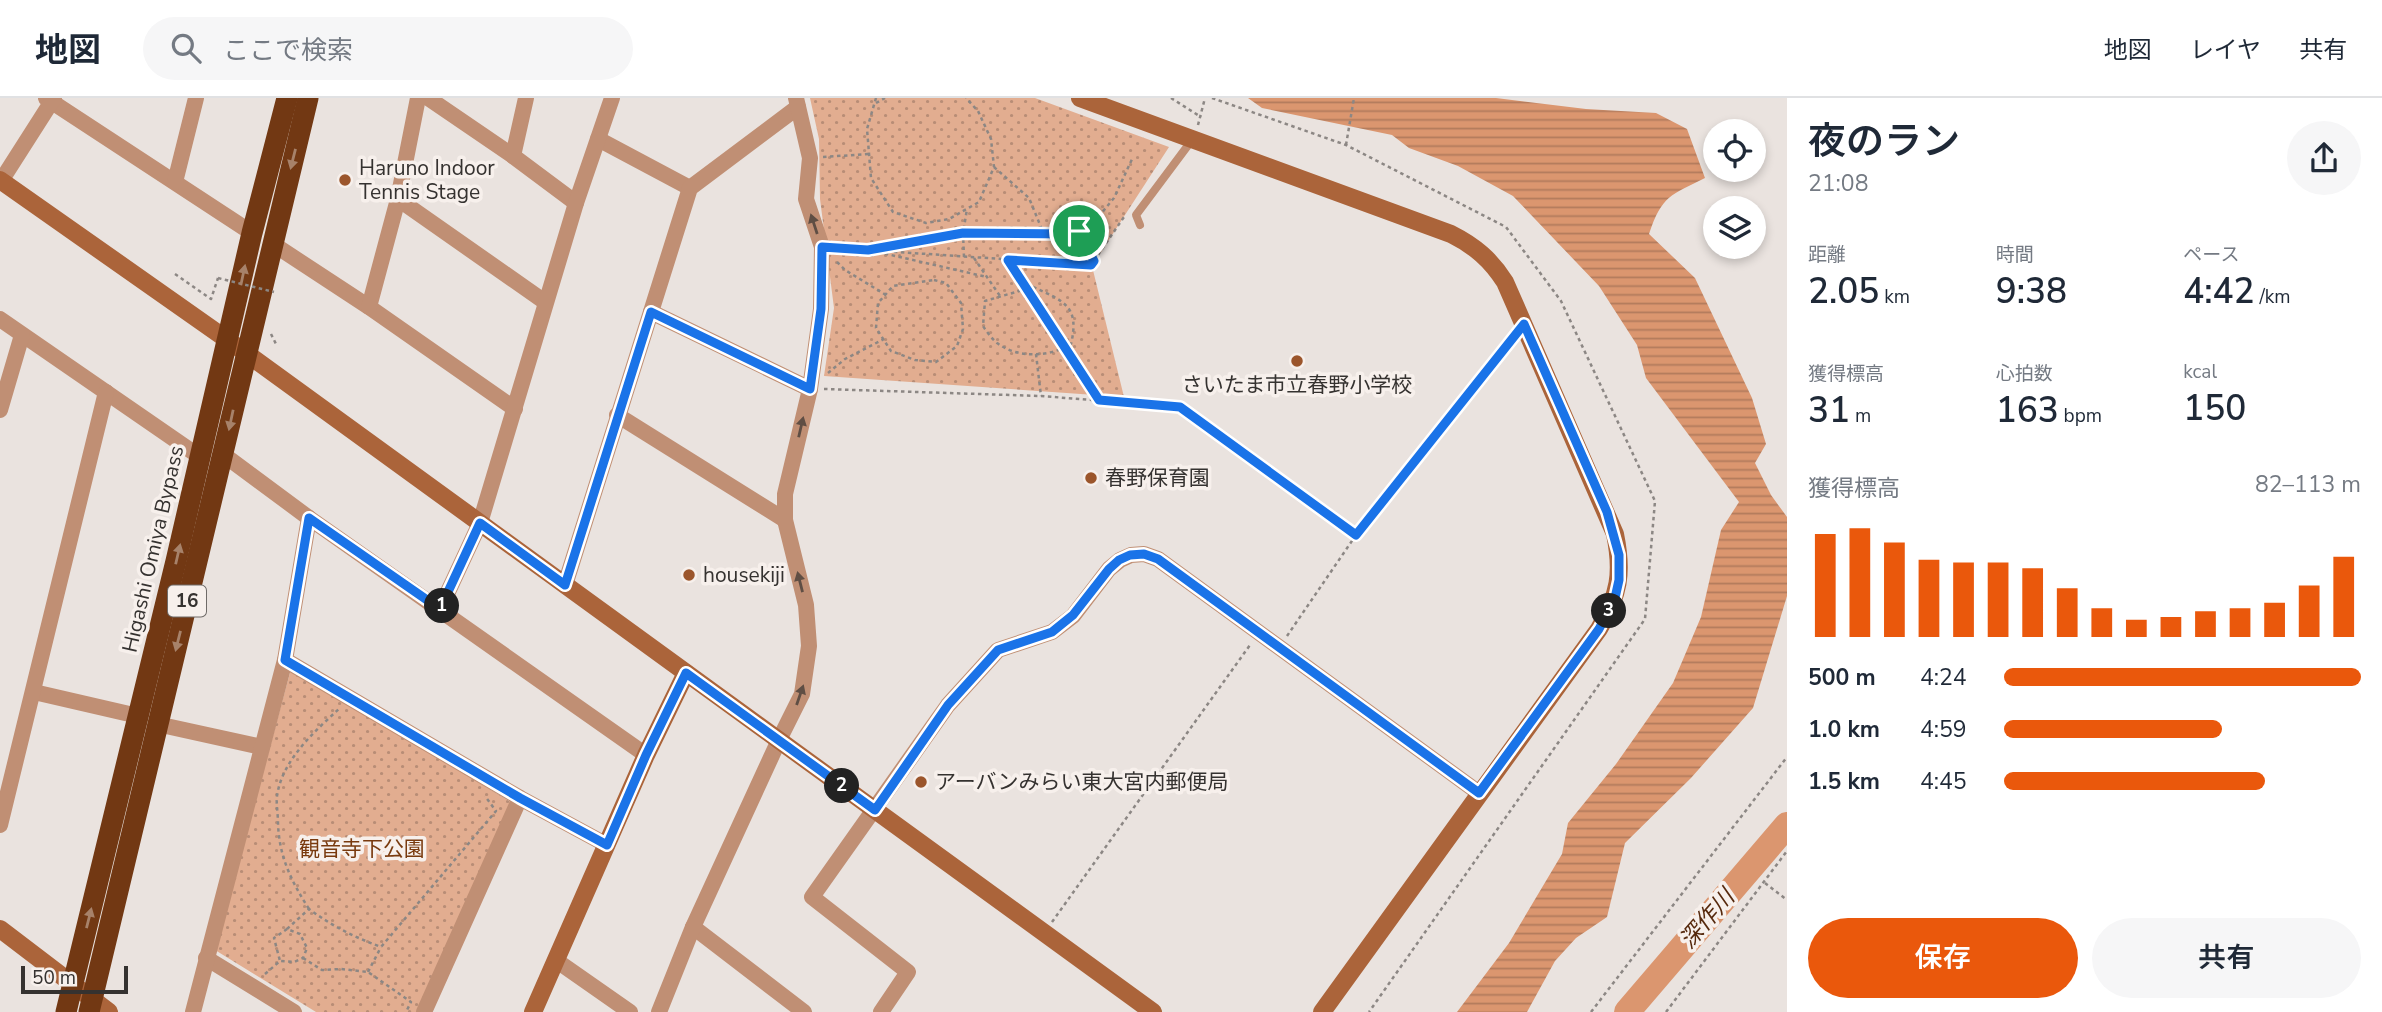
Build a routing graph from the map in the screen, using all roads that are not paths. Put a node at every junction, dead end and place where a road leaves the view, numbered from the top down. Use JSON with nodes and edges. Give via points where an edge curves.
{"nodes":[{"id":1,"x":196,"y":98,"type":"edge"},
{"id":2,"x":287,"y":98,"type":"edge"},
{"id":3,"x":308,"y":98,"type":"edge"},
{"id":4,"x":418,"y":98,"type":"edge"},
{"id":5,"x":428,"y":98,"type":"edge"},
{"id":6,"x":526,"y":98,"type":"edge"},
{"id":7,"x":612,"y":98,"type":"edge"},
{"id":8,"x":51,"y":99,"type":"edge"},
{"id":9,"x":1087,"y":101,"type":"edge"},
{"id":10,"x":797,"y":103,"type":"edge"},
{"id":11,"x":1194,"y":138,"type":"junction"},
{"id":12,"x":598,"y":139,"type":"junction"},
{"id":13,"x":513,"y":156,"type":"junction"},
{"id":14,"x":1,"y":180,"type":"edge"},
{"id":15,"x":175,"y":182,"type":"junction"},
{"id":16,"x":690,"y":188,"type":"junction"},
{"id":17,"x":398,"y":199,"type":"junction"},
{"id":18,"x":576,"y":203,"type":"junction"},
{"id":19,"x":1140,"y":225,"type":"dead end"},
{"id":20,"x":252,"y":233,"type":"junction"},
{"id":21,"x":273,"y":244,"type":"junction"},
{"id":22,"x":545,"y":302,"type":"junction"},
{"id":23,"x":369,"y":307,"type":"junction"},
{"id":24,"x":651,"y":312,"type":"junction"},
{"id":25,"x":0,"y":318,"type":"edge"},
{"id":26,"x":22,"y":335,"type":"junction"},
{"id":27,"x":237,"y":347,"type":"junction"},
{"id":28,"x":810,"y":389,"type":"junction"},
{"id":29,"x":106,"y":393,"type":"junction"},
{"id":30,"x":515,"y":409,"type":"junction"},
{"id":31,"x":0,"y":410,"type":"edge"},
{"id":32,"x":617,"y":415,"type":"junction"},
{"id":33,"x":224,"y":455,"type":"junction"},
{"id":34,"x":200,"y":457,"type":"junction"},
{"id":35,"x":309,"y":518,"type":"junction"},
{"id":36,"x":785,"y":520,"type":"junction"},
{"id":37,"x":480,"y":523,"type":"junction"},
{"id":38,"x":565,"y":585,"type":"junction"},
{"id":39,"x":440,"y":609,"type":"junction"},
{"id":40,"x":285,"y":660,"type":"junction"},
{"id":41,"x":686,"y":673,"type":"junction"},
{"id":42,"x":34,"y":692,"type":"junction"},
{"id":43,"x":147,"y":720,"type":"junction"},
{"id":44,"x":779,"y":740,"type":"junction"},
{"id":45,"x":262,"y":747,"type":"junction"},
{"id":46,"x":646,"y":755,"type":"junction"},
{"id":47,"x":4,"y":788,"type":"edge"},
{"id":48,"x":1479,"y":793,"type":"junction"},
{"id":49,"x":520,"y":798,"type":"junction"},
{"id":50,"x":875,"y":810,"type":"junction"},
{"id":51,"x":0,"y":825,"type":"edge"},
{"id":52,"x":607,"y":845,"type":"junction"},
{"id":53,"x":693,"y":927,"type":"junction"},
{"id":54,"x":0,"y":929,"type":"edge"},
{"id":55,"x":206,"y":958,"type":"junction"},
{"id":56,"x":557,"y":961,"type":"junction"},
{"id":57,"x":73,"y":984,"type":"junction"},
{"id":58,"x":96,"y":1008,"type":"edge"},
{"id":59,"x":66,"y":1012,"type":"edge"},
{"id":60,"x":193,"y":1012,"type":"edge"},
{"id":61,"x":294,"y":1012,"type":"edge"},
{"id":62,"x":424,"y":1012,"type":"edge"},
{"id":63,"x":533,"y":1012,"type":"edge"},
{"id":64,"x":630,"y":1012,"type":"edge"},
{"id":65,"x":659,"y":1012,"type":"edge"},
{"id":66,"x":804,"y":1012,"type":"edge"},
{"id":67,"x":881,"y":1012,"type":"edge"},
{"id":68,"x":1153,"y":1012,"type":"edge"},
{"id":69,"x":1322,"y":1012,"type":"edge"}],
"edges":[{"from":1,"to":15,"type":"street"},
{"from":2,"to":20,"type":"highway","name":"Higashi Omiya Bypass","number":"16"},
{"from":3,"to":21,"type":"highway","name":"Higashi Omiya Bypass","number":"16","one_way":true},
{"from":4,"to":17,"type":"street"},
{"from":5,"to":13,"type":"street"},
{"from":6,"to":13,"type":"street"},
{"from":7,"to":12,"type":"street"},
{"from":8,"to":14,"type":"street"},
{"from":8,"to":15,"type":"street"},
{"from":9,"to":11,"type":"street"},
{"from":10,"to":16,"type":"street"},
{"from":28,"to":10,"type":"street","one_way":true,"via":[[821,309],[822,247],[806,200],[810,158]]},
{"from":11,"to":19,"type":"lane","via":[[1136,215]]},
{"from":11,"to":48,"type":"street","via":[[1471,244],[1505,282],[1607,512],[1619,555],[1615,598],[1599,629]]},
{"from":12,"to":16,"type":"street"},
{"from":12,"to":18,"type":"street"},
{"from":13,"to":18,"type":"street"},
{"from":14,"to":27,"type":"street"},
{"from":15,"to":20,"type":"street"},
{"from":16,"to":24,"type":"street"},
{"from":17,"to":22,"type":"street"},
{"from":17,"to":23,"type":"street"},
{"from":18,"to":22,"type":"street"},
{"from":27,"to":20,"type":"highway","name":"Higashi Omiya Bypass","number":"16","one_way":true},
{"from":21,"to":23,"type":"street"},
{"from":21,"to":27,"type":"highway","name":"Higashi Omiya Bypass","number":"16"},
{"from":22,"to":30,"type":"street"},
{"from":23,"to":30,"type":"street"},
{"from":24,"to":28,"type":"street"},
{"from":24,"to":32,"type":"street"},
{"from":25,"to":26,"type":"street"},
{"from":26,"to":29,"type":"street"},
{"from":26,"to":31,"type":"street"},
{"from":27,"to":33,"type":"highway","name":"Higashi Omiya Bypass","number":"16","one_way":true},
{"from":27,"to":34,"type":"highway","name":"Higashi Omiya Bypass","number":"16"},
{"from":27,"to":37,"type":"street"},
{"from":36,"to":28,"type":"street","one_way":true,"via":[[785,494]]},
{"from":29,"to":34,"type":"street"},
{"from":29,"to":42,"type":"street"},
{"from":30,"to":37,"type":"street"},
{"from":32,"to":36,"type":"street"},
{"from":32,"to":38,"type":"street"},
{"from":33,"to":35,"type":"street"},
{"from":33,"to":43,"type":"highway","name":"Higashi Omiya Bypass","number":"16","one_way":true},
{"from":43,"to":34,"type":"highway","name":"Higashi Omiya Bypass","number":"16","one_way":true},
{"from":35,"to":39,"type":"street"},
{"from":35,"to":40,"type":"street"},
{"from":44,"to":36,"type":"street","one_way":true,"via":[[802,694],[809,646],[806,605]]},
{"from":37,"to":38,"type":"street"},
{"from":37,"to":39,"type":"street"},
{"from":38,"to":41,"type":"street"},
{"from":39,"to":46,"type":"street"},
{"from":40,"to":45,"type":"street"},
{"from":40,"to":49,"type":"street"},
{"from":41,"to":44,"type":"street"},
{"from":41,"to":46,"type":"street"},
{"from":42,"to":43,"type":"street"},
{"from":42,"to":47,"type":"street"},
{"from":43,"to":45,"type":"street"},
{"from":57,"to":43,"type":"highway","name":"Higashi Omiya Bypass","number":"16","one_way":true},
{"from":43,"to":58,"type":"highway","name":"Higashi Omiya Bypass","number":"16"},
{"from":44,"to":50,"type":"street"},
{"from":44,"to":53,"type":"street"},
{"from":45,"to":55,"type":"street"},
{"from":46,"to":52,"type":"street"},
{"from":47,"to":51,"type":"street"},
{"from":48,"to":50,"type":"street","via":[[1158,559],[1144,554],[1119,560],[1073,615],[1052,632],[998,650],[948,705]]},
{"from":48,"to":69,"type":"street"},
{"from":49,"to":52,"type":"street"},
{"from":49,"to":62,"type":"street"},
{"from":50,"to":67,"type":"street","via":[[812,897],[908,972]]},
{"from":50,"to":68,"type":"street"},
{"from":52,"to":56,"type":"street"},
{"from":53,"to":65,"type":"street"},
{"from":53,"to":66,"type":"street"},
{"from":54,"to":57,"type":"street"},
{"from":55,"to":60,"type":"street"},
{"from":55,"to":61,"type":"street"},
{"from":56,"to":63,"type":"street"},
{"from":56,"to":64,"type":"street"},
{"from":57,"to":58,"type":"street"},
{"from":57,"to":59,"type":"highway","name":"Higashi Omiya Bypass","number":"16"}]}
